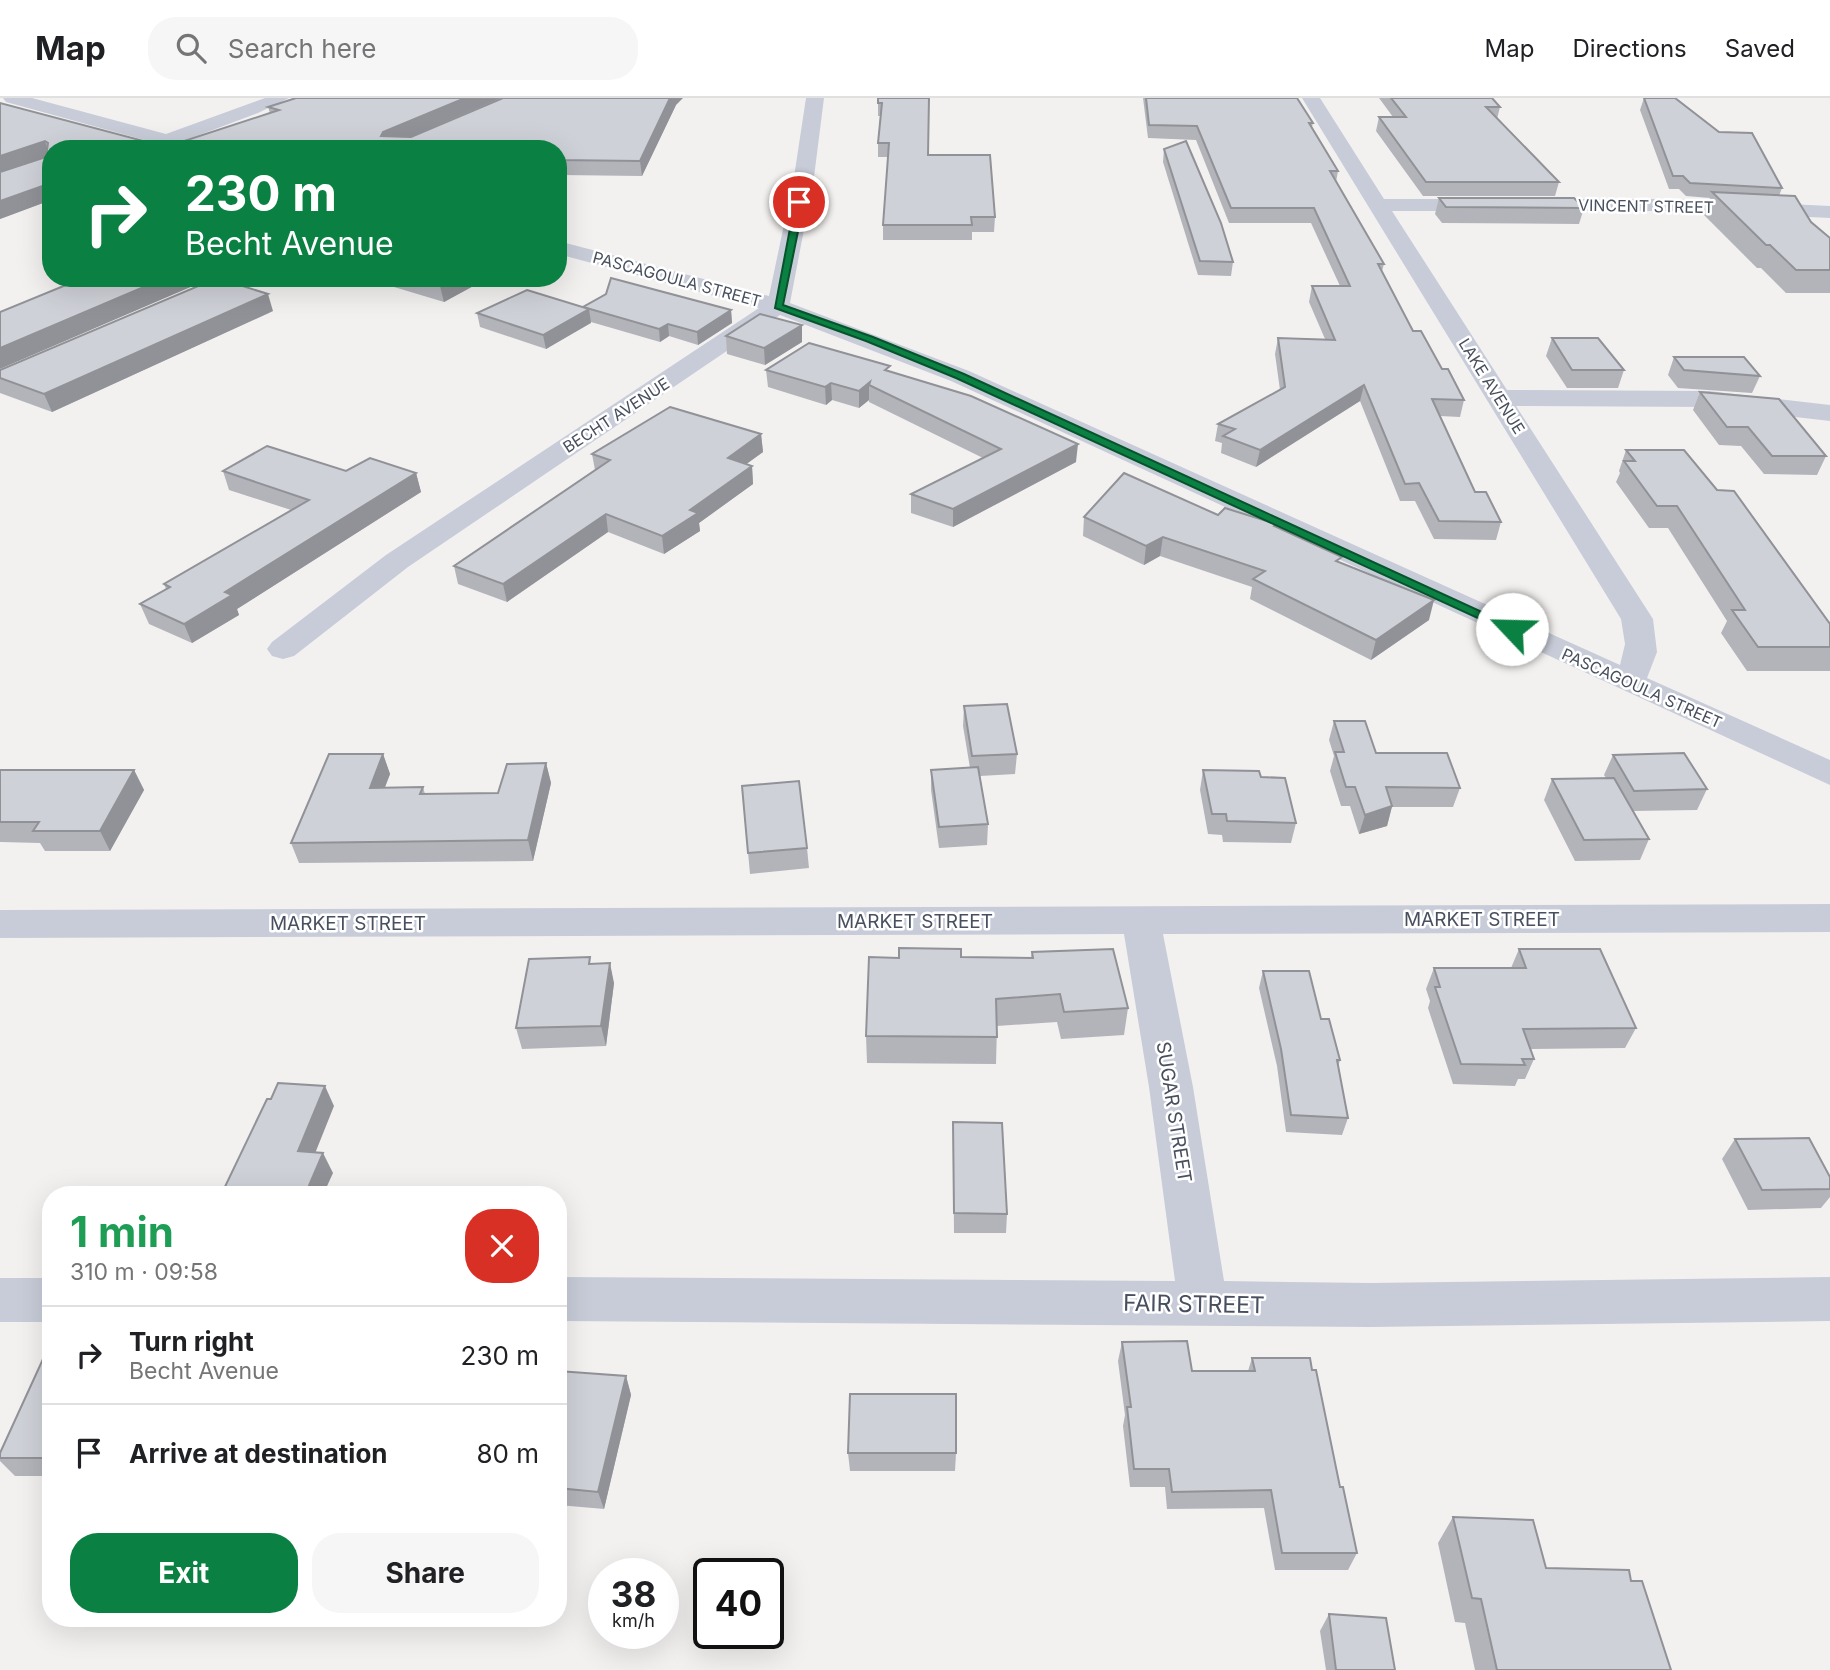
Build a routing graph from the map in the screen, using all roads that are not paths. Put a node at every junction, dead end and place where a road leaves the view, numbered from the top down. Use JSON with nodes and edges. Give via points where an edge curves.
{"nodes":[{"id":1,"x":12,"y":98,"type":"edge"},
{"id":2,"x":280,"y":98,"type":"edge"},
{"id":3,"x":814,"y":98,"type":"edge"},
{"id":4,"x":1311,"y":98,"type":"edge"},
{"id":5,"x":98,"y":103,"type":"dead end"},
{"id":6,"x":68,"y":113,"type":"junction"},
{"id":7,"x":172,"y":117,"type":"dead end"},
{"id":8,"x":210,"y":127,"type":"junction"},
{"id":9,"x":143,"y":134,"type":"junction"},
{"id":10,"x":124,"y":140,"type":"edge"},
{"id":11,"x":167,"y":140,"type":"joint"},
{"id":12,"x":1378,"y":205,"type":"junction"},
{"id":13,"x":1830,"y":212,"type":"edge"},
{"id":14,"x":567,"y":249,"type":"edge"},
{"id":15,"x":216,"y":287,"type":"edge"},
{"id":16,"x":778,"y":306,"type":"junction"},
{"id":17,"x":162,"y":311,"type":"edge"},
{"id":18,"x":1499,"y":398,"type":"junction"},
{"id":19,"x":1830,"y":413,"type":"edge"},
{"id":20,"x":284,"y":649,"type":"dead end"},
{"id":21,"x":1629,"y":681,"type":"junction"},
{"id":22,"x":1830,"y":774,"type":"edge"},
{"id":23,"x":1830,"y":918,"type":"edge"},
{"id":24,"x":1141,"y":920,"type":"junction"},
{"id":25,"x":0,"y":924,"type":"edge"},
{"id":26,"x":567,"y":1299,"type":"edge"},
{"id":27,"x":1830,"y":1299,"type":"edge"},
{"id":28,"x":0,"y":1300,"type":"edge"},
{"id":29,"x":42,"y":1300,"type":"edge"},
{"id":30,"x":1203,"y":1304,"type":"junction"}],
"edges":[{"from":1,"to":6,"type":"street"},
{"from":2,"to":8,"type":"street"},
{"from":3,"to":16,"type":"street","via":[[804,177]]},
{"from":4,"to":12,"type":"street","name":"LAKE AVENUE"},
{"from":5,"to":6,"type":"street"},
{"from":6,"to":9,"type":"street"},
{"from":7,"to":8,"type":"street"},
{"from":8,"to":11,"type":"street"},
{"from":9,"to":10,"type":"street"},
{"from":9,"to":11,"type":"street"},
{"from":12,"to":13,"type":"street","name":"VINCENT STREET","via":[[1685,205]]},
{"from":12,"to":18,"type":"street","name":"LAKE AVENUE"},
{"from":14,"to":16,"type":"street","name":"PASCAGOULA STREET"},
{"from":15,"to":17,"type":"street"},
{"from":16,"to":20,"type":"street","name":"BECHT AVENUE","via":[[397,561]]},
{"from":16,"to":21,"type":"street","name":"PASCAGOULA STREET","via":[[960,376]]},
{"from":18,"to":19,"type":"street","via":[[1709,399]]},
{"from":18,"to":21,"type":"street","name":"LAKE AVENUE","via":[[1637,620],[1643,641],[1640,663]]},
{"from":21,"to":22,"type":"street","name":"PASCAGOULA STREET"},
{"from":23,"to":24,"type":"street","name":"MARKET STREET"},
{"from":24,"to":25,"type":"street","name":"MARKET STREET"},
{"from":24,"to":30,"type":"street","name":"SUGAR STREET"},
{"from":26,"to":30,"type":"street","name":"FAIR STREET"},
{"from":27,"to":30,"type":"street","name":"FAIR STREET"},
{"from":28,"to":29,"type":"street"}]}
